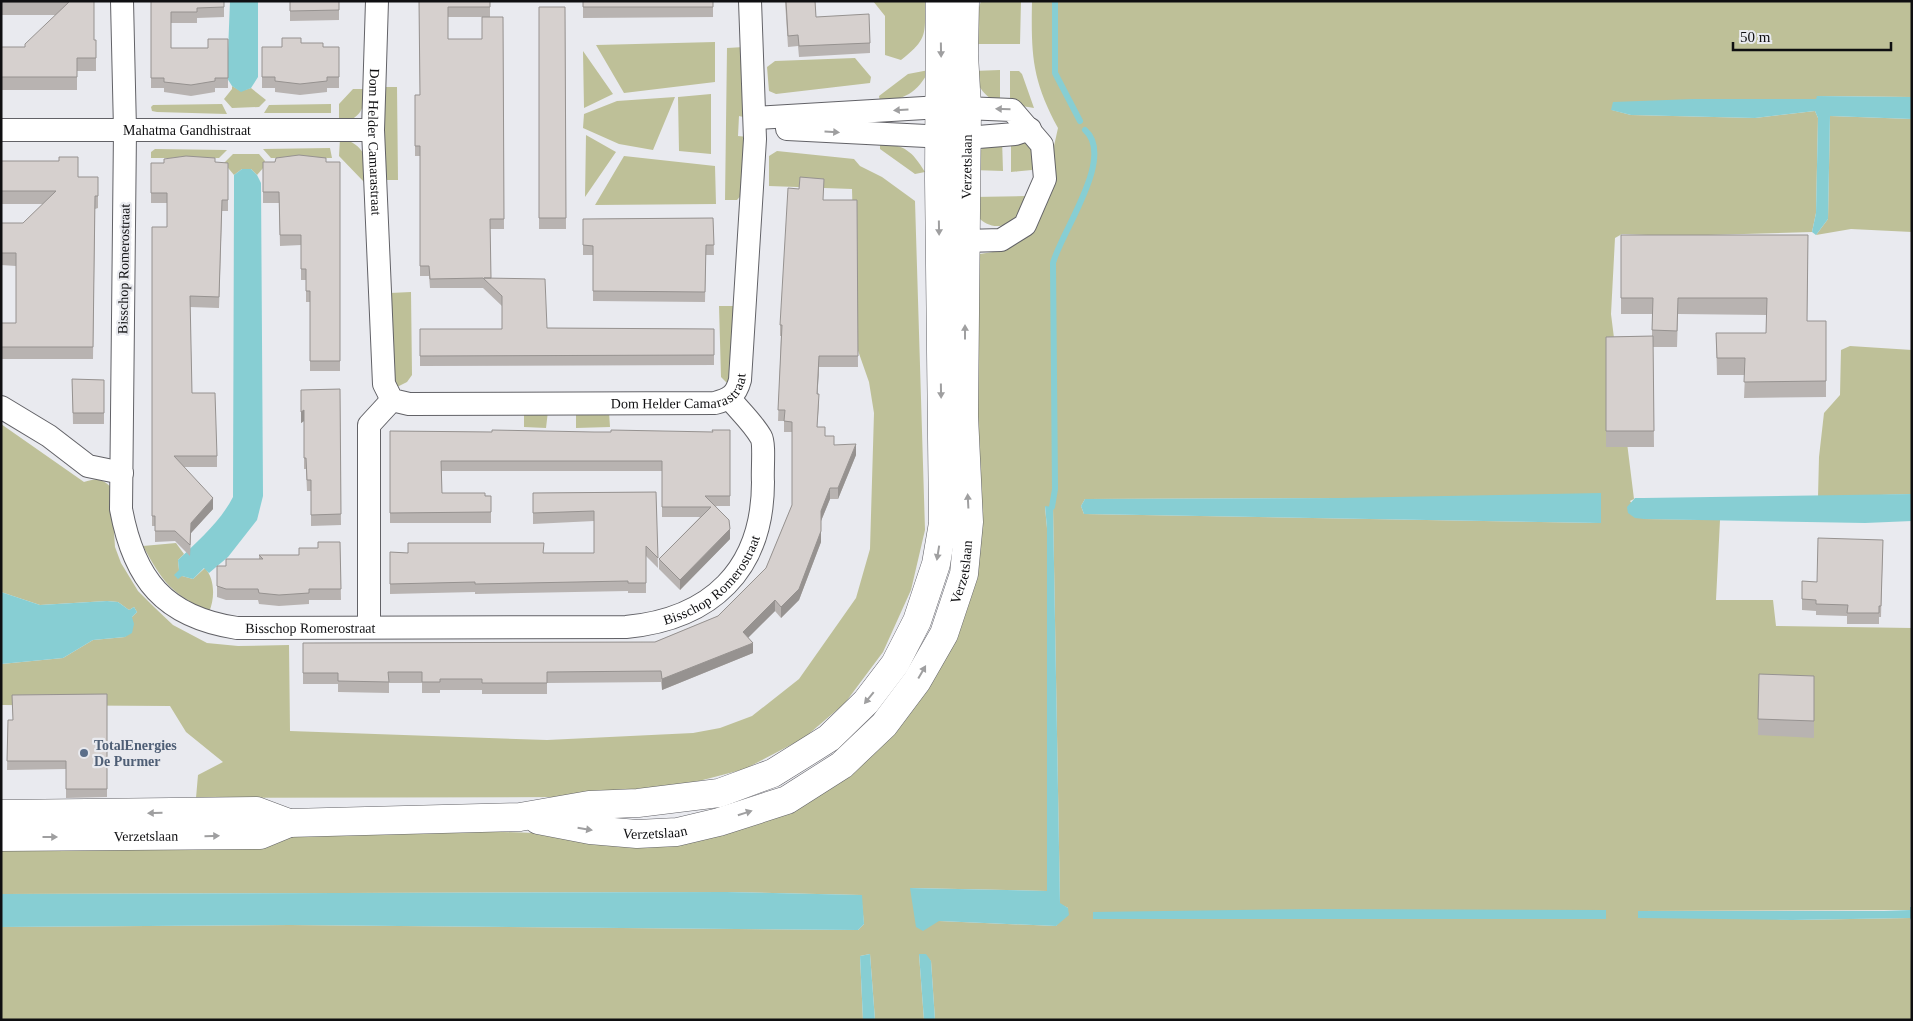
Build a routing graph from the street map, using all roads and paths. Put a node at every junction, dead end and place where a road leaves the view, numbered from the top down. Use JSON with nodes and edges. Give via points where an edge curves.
{"nodes":[{"id":1,"x":122,"y":1,"type":"edge"},
{"id":2,"x":378,"y":1,"type":"edge"},
{"id":3,"x":750,"y":1,"type":"edge"},
{"id":4,"x":940,"y":1,"type":"edge"},
{"id":5,"x":965,"y":1,"type":"edge"},
{"id":6,"x":954,"y":108,"type":"junction"},
{"id":7,"x":755,"y":121,"type":"junction"},
{"id":8,"x":1030,"y":129,"type":"junction"},
{"id":9,"x":1,"y":130,"type":"edge"},
{"id":10,"x":125,"y":130,"type":"junction"},
{"id":11,"x":373,"y":130,"type":"junction"},
{"id":12,"x":953,"y":137,"type":"junction"},
{"id":13,"x":965,"y":241,"type":"junction"},
{"id":14,"x":730,"y":398,"type":"junction"},
{"id":15,"x":392,"y":400,"type":"junction"},
{"id":16,"x":1,"y":407,"type":"edge"},
{"id":17,"x":122,"y":473,"type":"junction"},
{"id":18,"x":369,"y":627,"type":"junction"},
{"id":19,"x":1,"y":814,"type":"edge"},
{"id":20,"x":520,"y":817,"type":"junction"},
{"id":21,"x":289,"y":823,"type":"junction"},
{"id":22,"x":1,"y":837,"type":"edge"}],
"edges":[{"from":1,"to":10,"type":"street","name":"Bisschop Romerostraat"},
{"from":2,"to":11,"type":"street","name":"Dom Helder Camarastraat"},
{"from":3,"to":7,"type":"street","name":"Dom Helder Camarastraat"},
{"from":4,"to":6,"type":"main road","name":"Verzetslaan","one_way":true},
{"from":5,"to":6,"type":"main road","name":"Verzetslaan","via":[[964,54]]},
{"from":6,"to":7,"type":"street","one_way":true},
{"from":8,"to":6,"type":"street","one_way":true,"via":[[1012,110]]},
{"from":6,"to":12,"type":"main road","name":"Verzetslaan"},
{"from":7,"to":12,"type":"street","one_way":true,"via":[[860,134]]},
{"from":7,"to":14,"type":"street","name":"Dom Helder Camarastraat","via":[[740,380],[737,391]]},
{"from":8,"to":12,"type":"street","via":[[1015,134]]},
{"from":8,"to":13,"type":"street","via":[[1042,145],[1045,179],[1025,225],[1001,240]]},
{"from":9,"to":10,"type":"street","name":"Mahatma Gandhistraat"},
{"from":10,"to":11,"type":"street","name":"Mahatma Gandhistraat"},
{"from":10,"to":17,"type":"street","name":"Bisschop Romerostraat"},
{"from":11,"to":15,"type":"street","name":"Dom Helder Camarastraat","via":[[384,384]]},
{"from":12,"to":13,"type":"main road","name":"Verzetslaan"},
{"from":12,"to":20,"type":"main road","name":"Verzetslaan","one_way":true,"via":[[939,179],[942,523],[936,564],[917,621],[895,664],[866,702],[829,738],[773,773],[719,794],[589,805]]},
{"from":20,"to":13,"type":"main road","name":"Verzetslaan","one_way":true,"via":[[590,830],[637,834],[677,832],[719,822],[787,800],[842,765],[884,725],[917,681],[944,634],[964,574],[969,522],[964,416]]},
{"from":14,"to":15,"type":"street","name":"Dom Helder Camarastraat","via":[[716,403],[409,404]]},
{"from":14,"to":18,"type":"street","name":"Bisschop Romerostraat","via":[[762,438],[763,504],[758,528],[745,558],[732,580],[710,599],[683,616],[626,627]]},
{"from":15,"to":18,"type":"street","via":[[369,425]]},
{"from":16,"to":17,"type":"street","via":[[49,436],[88,466]]},
{"from":17,"to":18,"type":"street","name":"Bisschop Romerostraat","via":[[121,509],[127,539],[138,566],[164,599],[184,614],[209,624],[237,628]]},
{"from":21,"to":19,"type":"main road","name":"Verzetslaan","one_way":true,"via":[[257,811]]},
{"from":20,"to":21,"type":"main road","name":"Verzetslaan"},
{"from":22,"to":21,"type":"main road","name":"Verzetslaan","one_way":true,"via":[[260,836]]}]}
